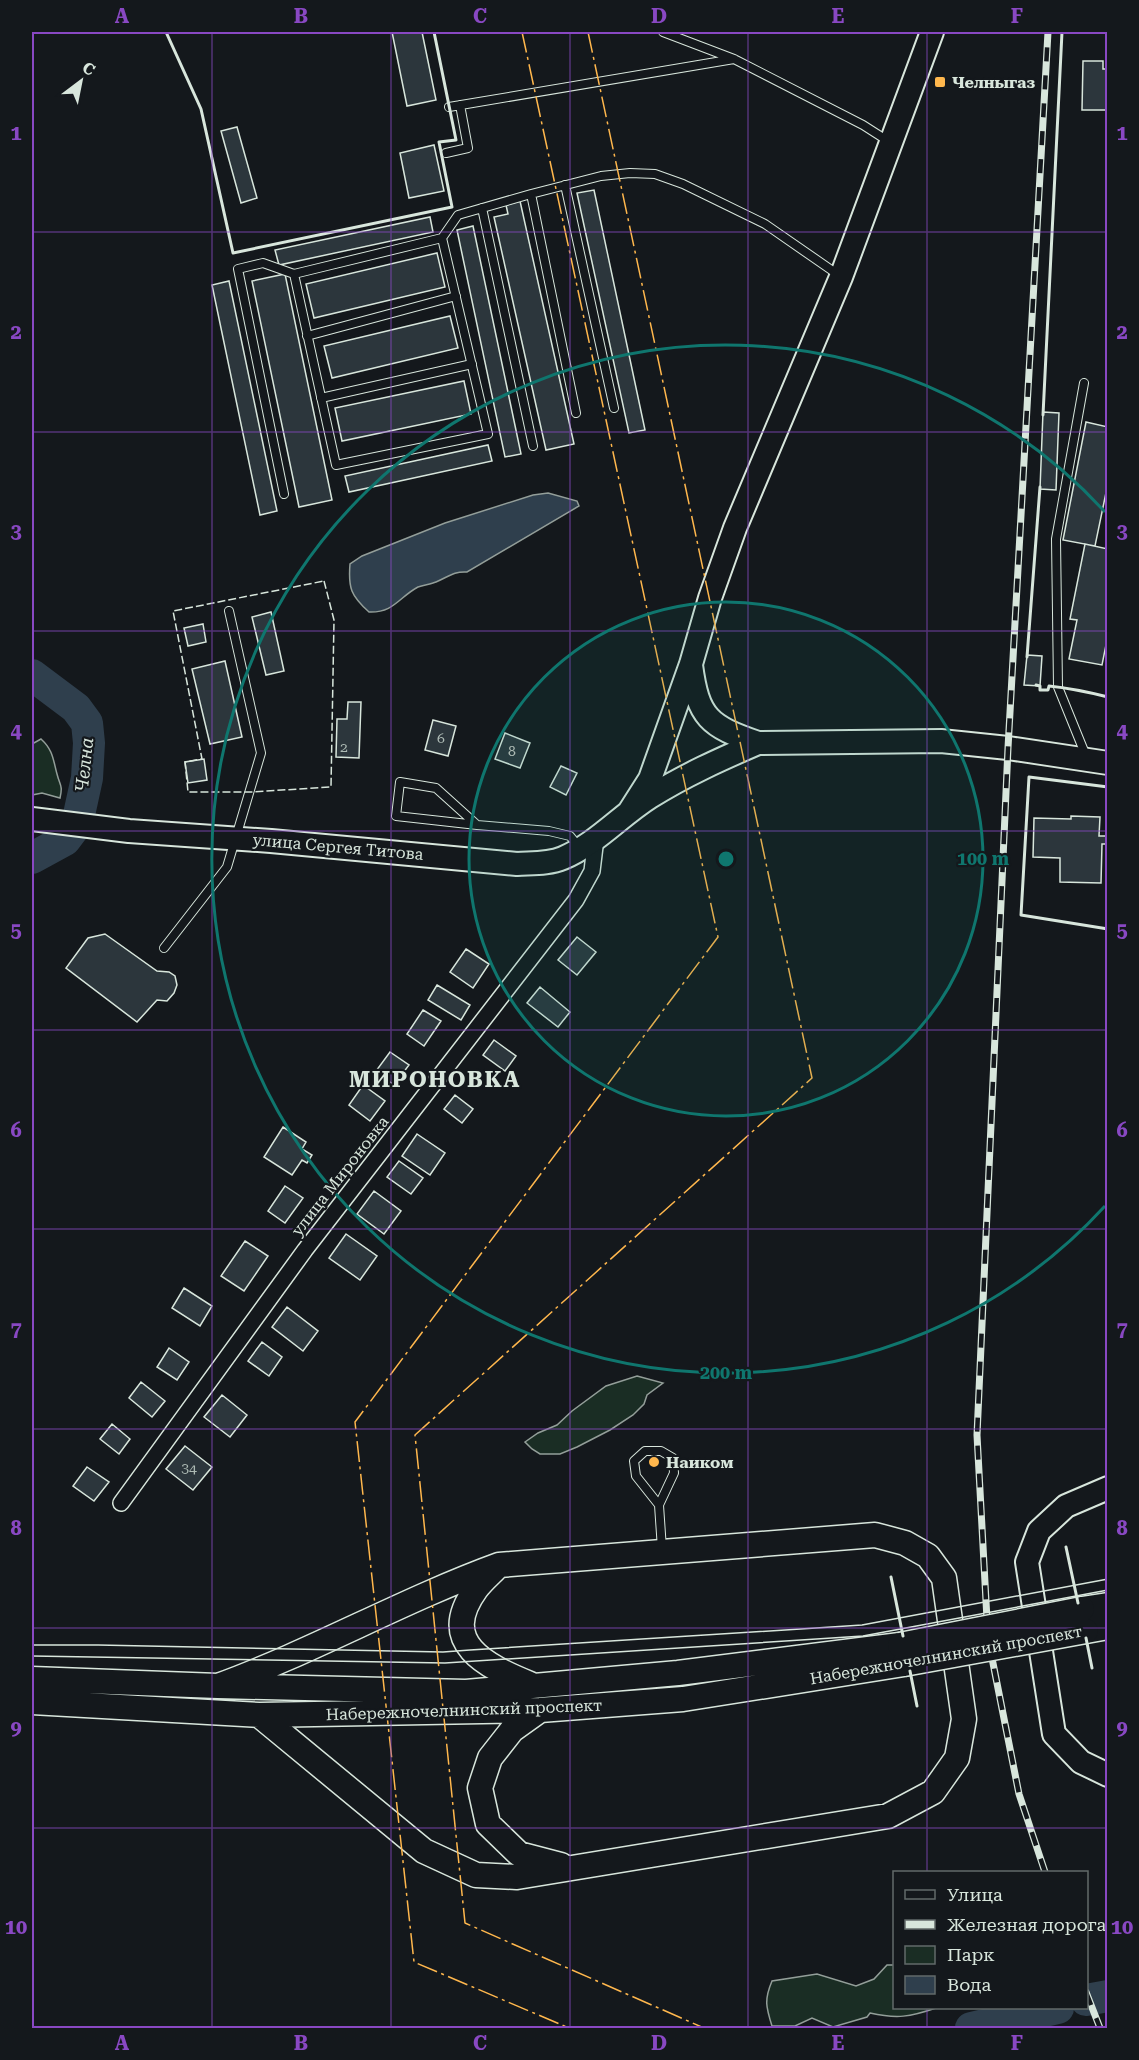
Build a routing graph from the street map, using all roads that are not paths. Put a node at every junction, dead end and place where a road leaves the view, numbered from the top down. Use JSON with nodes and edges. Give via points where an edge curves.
{"nodes":[{"id":1,"x":663,"y":32,"type":"edge"},
{"id":2,"x":932,"y":32,"type":"edge"},
{"id":3,"x":734,"y":59,"type":"junction"},
{"id":4,"x":460,"y":105,"type":"junction"},
{"id":5,"x":449,"y":107,"type":"dead end"},
{"id":6,"x":892,"y":143,"type":"junction"},
{"id":7,"x":446,"y":153,"type":"dead end"},
{"id":8,"x":565,"y":185,"type":"junction"},
{"id":9,"x":531,"y":194,"type":"junction"},
{"id":10,"x":482,"y":208,"type":"junction"},
{"id":11,"x":442,"y":238,"type":"junction"},
{"id":12,"x":294,"y":274,"type":"junction"},
{"id":13,"x":841,"y":277,"type":"junction"},
{"id":14,"x":456,"y":296,"type":"junction"},
{"id":15,"x":307,"y":336,"type":"junction"},
{"id":16,"x":472,"y":364,"type":"junction"},
{"id":17,"x":1084,"y":383,"type":"dead end"},
{"id":18,"x":321,"y":398,"type":"junction"},
{"id":19,"x":614,"y":408,"type":"dead end"},
{"id":20,"x":576,"y":413,"type":"dead end"},
{"id":21,"x":532,"y":446,"type":"dead end"},
{"id":22,"x":284,"y":494,"type":"dead end"},
{"id":23,"x":229,"y":611,"type":"dead end"},
{"id":24,"x":691,"y":664,"type":"junction"},
{"id":25,"x":758,"y":743,"type":"junction"},
{"id":26,"x":1102,"y":761,"type":"edge"},
{"id":27,"x":629,"y":812,"type":"junction"},
{"id":28,"x":32,"y":819,"type":"edge"},
{"id":29,"x":477,"y":825,"type":"junction"},
{"id":30,"x":237,"y":839,"type":"junction"},
{"id":31,"x":589,"y":843,"type":"junction"},
{"id":32,"x":164,"y":948,"type":"dead end"},
{"id":33,"x":1107,"y":1488,"type":"edge"},
{"id":34,"x":121,"y":1503,"type":"dead end"},
{"id":35,"x":659,"y":1504,"type":"junction"},
{"id":36,"x":662,"y":1551,"type":"junction"},
{"id":37,"x":499,"y":1565,"type":"junction"},
{"id":38,"x":1107,"y":1605,"type":"edge"},
{"id":39,"x":1092,"y":1623,"type":"edge"},
{"id":40,"x":902,"y":1654,"type":"junction"},
{"id":41,"x":32,"y":1679,"type":"edge"},
{"id":42,"x":219,"y":1686,"type":"junction"},
{"id":43,"x":533,"y":1686,"type":"junction"},
{"id":44,"x":32,"y":1702,"type":"edge"},
{"id":45,"x":540,"y":1710,"type":"junction"},
{"id":46,"x":260,"y":1715,"type":"junction"},
{"id":47,"x":1107,"y":1775,"type":"edge"},
{"id":48,"x":569,"y":1868,"type":"junction"}],
"edges":[{"from":1,"to":3,"type":"lane"},
{"from":2,"to":6,"type":"main road"},
{"from":3,"to":4,"type":"lane"},
{"from":3,"to":6,"type":"lane"},
{"from":4,"to":5,"type":"lane"},
{"from":4,"to":7,"type":"lane","via":[[468,148]]},
{"from":6,"to":13,"type":"main road"},
{"from":8,"to":9,"type":"lane"},
{"from":8,"to":13,"type":"lane","via":[[601,176],[655,174],[765,224]]},
{"from":8,"to":19,"type":"lane"},
{"from":9,"to":10,"type":"lane"},
{"from":9,"to":20,"type":"lane"},
{"from":10,"to":11,"type":"lane","via":[[458,215]]},
{"from":10,"to":21,"type":"lane"},
{"from":11,"to":12,"type":"lane"},
{"from":11,"to":14,"type":"lane"},
{"from":12,"to":15,"type":"lane"},
{"from":12,"to":22,"type":"lane","via":[[263,263],[238,269]]},
{"from":13,"to":24,"type":"main road","via":[[735,528]]},
{"from":14,"to":15,"type":"lane"},
{"from":14,"to":16,"type":"lane"},
{"from":15,"to":18,"type":"lane"},
{"from":16,"to":18,"type":"lane"},
{"from":16,"to":18,"type":"lane","via":[[488,434],[336,465]]},
{"from":17,"to":26,"type":"lane","via":[[1056,539],[1058,687]]},
{"from":23,"to":30,"type":"lane","via":[[261,753]]},
{"from":24,"to":25,"type":"main road","via":[[698,702],[714,724]]},
{"from":24,"to":27,"type":"main road","via":[[650,779]]},
{"from":25,"to":26,"type":"main road","via":[[941,741]]},
{"from":25,"to":27,"type":"main road","name":"улица Сергея Титова","via":[[678,780]]},
{"from":27,"to":31,"type":"main road","name":"улица Сергея Титова"},
{"from":28,"to":30,"type":"main road","name":"улица Сергея Титова"},
{"from":29,"to":29,"type":"lane","via":[[436,789],[400,782],[396,816]]},
{"from":29,"to":31,"type":"lane","via":[[549,831]]},
{"from":30,"to":31,"type":"main road","name":"улица Сергея Титова","via":[[517,864],[561,859]]},
{"from":30,"to":32,"type":"lane","via":[[226,867]]},
{"from":31,"to":34,"type":"street","name":"улица Мироновка","via":[[592,871],[576,900],[305,1250]]},
{"from":33,"to":47,"type":"main road","via":[[1066,1506],[1039,1531],[1027,1562],[1054,1734],[1081,1762]]},
{"from":35,"to":35,"type":"lane","via":[[674,1473],[673,1458],[661,1451],[645,1451],[634,1461],[636,1476]]},
{"from":35,"to":36,"type":"lane"},
{"from":36,"to":37,"type":"main road"},
{"from":36,"to":48,"type":"main road","via":[[875,1534],[906,1543],[928,1556],[944,1578],[964,1719],[957,1758],[933,1792],[888,1816]]},
{"from":37,"to":42,"type":"main road"},
{"from":37,"to":43,"type":"main road","via":[[476,1589],[462,1629],[471,1652],[497,1671]]},
{"from":38,"to":39,"type":"main road","name":"Набережночелнинский проспект"},
{"from":39,"to":40,"type":"main road","name":"Набережночелнинский проспект","bridge":true},
{"from":40,"to":43,"type":"main road","name":"Набережночелнинский проспект"},
{"from":40,"to":45,"type":"main road","name":"Набережночелнинский проспект","via":[[683,1699]]},
{"from":41,"to":42,"type":"main road","name":"Набережночелнинский проспект"},
{"from":42,"to":43,"type":"main road","name":"Набережночелнинский проспект","via":[[466,1692]]},
{"from":44,"to":46,"type":"main road","name":"Набережночелнинский проспект"},
{"from":45,"to":46,"type":"main road","name":"Набережночелнинский проспект"},
{"from":45,"to":48,"type":"main road","via":[[512,1730],[490,1758],[480,1788],[488,1824],[519,1854]]},
{"from":46,"to":48,"type":"main road","via":[[424,1851],[476,1875],[517,1877]]}]}
